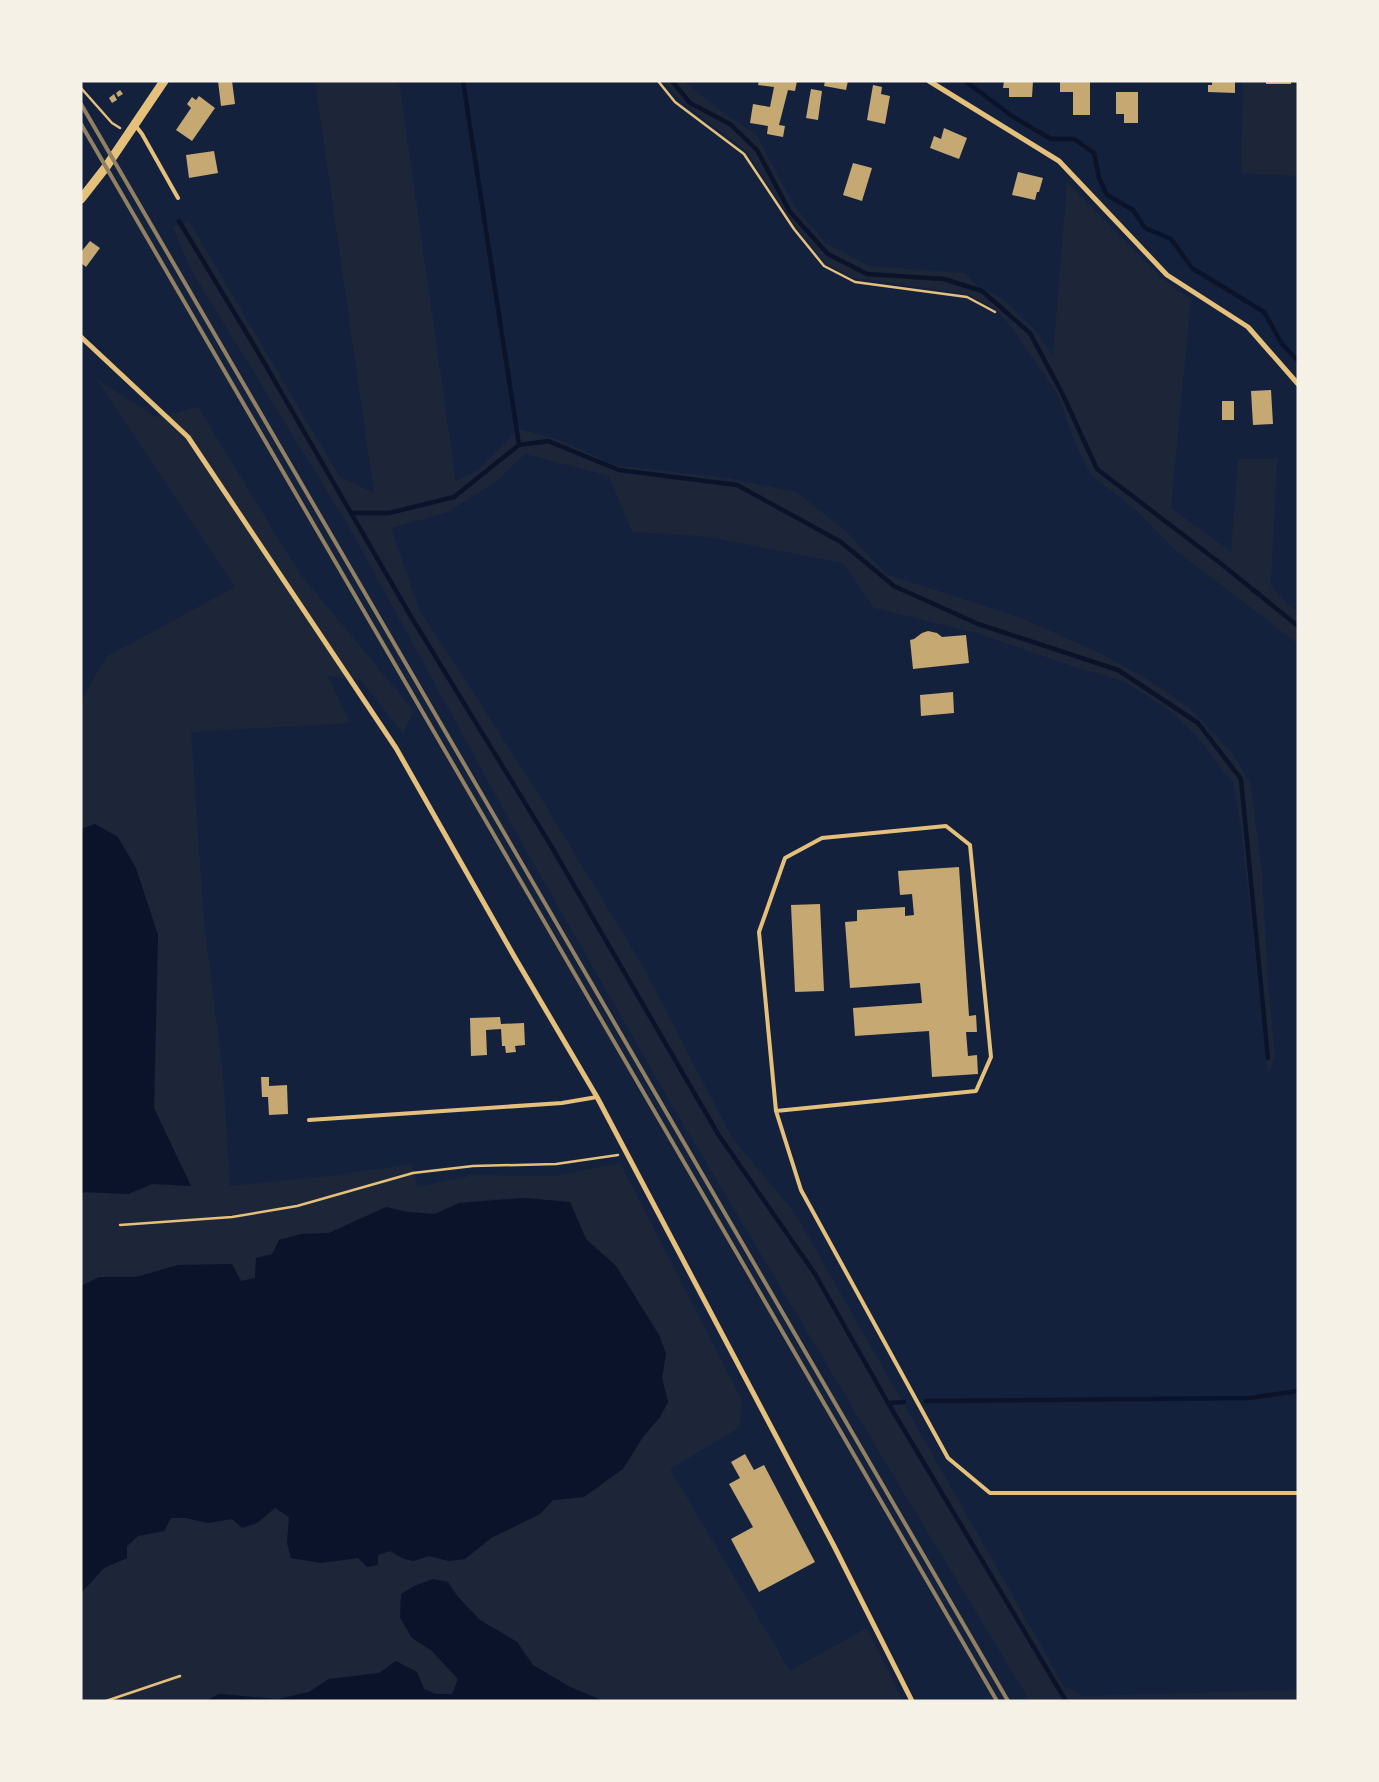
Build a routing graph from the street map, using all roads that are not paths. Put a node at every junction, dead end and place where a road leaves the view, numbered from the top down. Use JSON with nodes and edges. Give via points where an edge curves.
{"nodes":[{"id":1,"x":164,"y":81,"type":"edge"},
{"id":2,"x":929,"y":81,"type":"edge"},
{"id":3,"x":135,"y":125,"type":"junction"},
{"id":4,"x":178,"y":198,"type":"dead end"},
{"id":5,"x":81,"y":199,"type":"edge"},
{"id":6,"x":81,"y":337,"type":"edge"},
{"id":7,"x":1298,"y":384,"type":"edge"},
{"id":8,"x":597,"y":1097,"type":"junction"},
{"id":9,"x":776,"y":1111,"type":"junction"},
{"id":10,"x":309,"y":1120,"type":"dead end"},
{"id":11,"x":1298,"y":1493,"type":"edge"},
{"id":12,"x":912,"y":1701,"type":"edge"}],
"edges":[{"from":1,"to":3,"type":"street"},
{"from":2,"to":7,"type":"street","via":[[1059,161],[1167,275],[1248,327]]},
{"from":3,"to":4,"type":"lane"},
{"from":3,"to":5,"type":"street"},
{"from":6,"to":8,"type":"street","via":[[188,437],[396,748]]},
{"from":8,"to":10,"type":"lane","via":[[562,1104]]},
{"from":8,"to":12,"type":"street","via":[[834,1546]]},
{"from":9,"to":9,"type":"lane","via":[[976,1091],[991,1057],[970,845],[946,826],[822,838],[784,858],[759,932]]},
{"from":9,"to":11,"type":"lane","via":[[801,1190],[948,1458],[990,1493]]}]}
